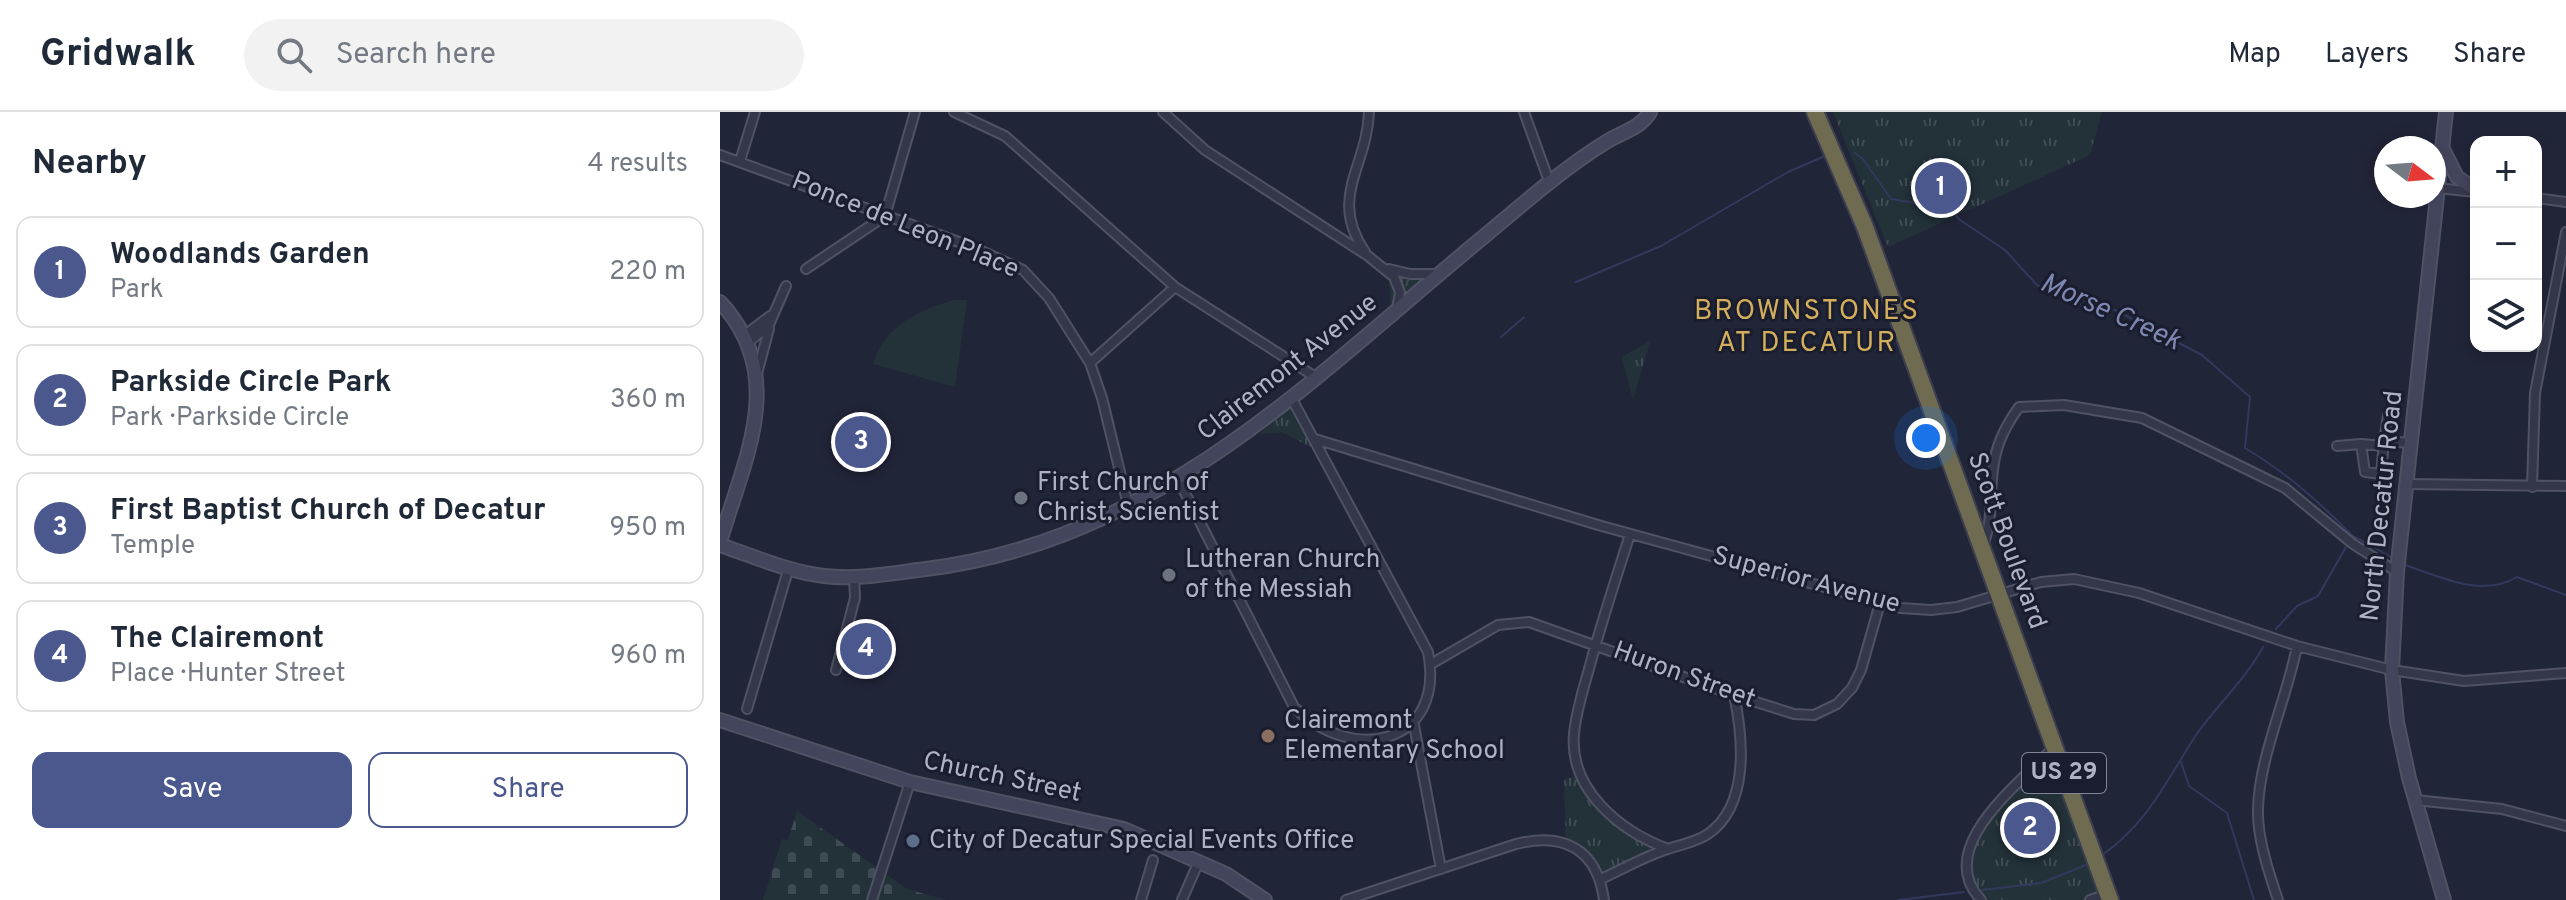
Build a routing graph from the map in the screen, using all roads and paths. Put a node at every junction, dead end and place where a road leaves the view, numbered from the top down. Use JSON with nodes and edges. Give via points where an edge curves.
{"nodes":[{"id":1,"x":755,"y":112,"type":"edge"},
{"id":2,"x":915,"y":112,"type":"edge"},
{"id":3,"x":954,"y":112,"type":"edge"},
{"id":4,"x":1163,"y":112,"type":"edge"},
{"id":5,"x":1369,"y":112,"type":"edge"},
{"id":6,"x":1524,"y":112,"type":"edge"},
{"id":7,"x":1650,"y":112,"type":"edge"},
{"id":8,"x":1815,"y":112,"type":"edge"},
{"id":9,"x":2446,"y":112,"type":"edge"},
{"id":10,"x":2443,"y":136,"type":"edge"},
{"id":11,"x":2446,"y":154,"type":"edge"},
{"id":12,"x":720,"y":155,"type":"edge"},
{"id":13,"x":740,"y":161,"type":"junction"},
{"id":14,"x":1550,"y":184,"type":"junction"},
{"id":15,"x":2470,"y":187,"type":"edge"},
{"id":16,"x":2446,"y":189,"type":"edge"},
{"id":17,"x":2470,"y":191,"type":"edge"},
{"id":18,"x":2542,"y":199,"type":"edge"},
{"id":19,"x":2566,"y":202,"type":"edge"},
{"id":20,"x":2435,"y":208,"type":"edge"},
{"id":21,"x":885,"y":216,"type":"junction"},
{"id":22,"x":2566,"y":232,"type":"edge"},
{"id":23,"x":1368,"y":256,"type":"junction"},
{"id":24,"x":1377,"y":263,"type":"junction"},
{"id":25,"x":806,"y":269,"type":"dead end"},
{"id":26,"x":1439,"y":274,"type":"junction"},
{"id":27,"x":786,"y":286,"type":"dead end"},
{"id":28,"x":1175,"y":287,"type":"junction"},
{"id":29,"x":720,"y":302,"type":"edge"},
{"id":30,"x":775,"y":309,"type":"junction"},
{"id":31,"x":1397,"y":310,"type":"junction"},
{"id":32,"x":771,"y":323,"type":"junction"},
{"id":33,"x":746,"y":338,"type":"junction"},
{"id":34,"x":1090,"y":363,"type":"junction"},
{"id":35,"x":757,"y":375,"type":"junction"},
{"id":36,"x":1317,"y":378,"type":"junction"},
{"id":37,"x":1292,"y":399,"type":"junction"},
{"id":38,"x":2388,"y":415,"type":"dead end"},
{"id":39,"x":1315,"y":439,"type":"junction"},
{"id":40,"x":2384,"y":443,"type":"junction"},
{"id":41,"x":2411,"y":443,"type":"junction"},
{"id":42,"x":2361,"y":444,"type":"junction"},
{"id":43,"x":2337,"y":446,"type":"dead end"},
{"id":44,"x":1178,"y":479,"type":"junction"},
{"id":45,"x":2407,"y":484,"type":"junction"},
{"id":46,"x":2566,"y":486,"type":"edge"},
{"id":47,"x":2532,"y":487,"type":"junction"},
{"id":48,"x":1129,"y":507,"type":"junction"},
{"id":49,"x":1630,"y":534,"type":"junction"},
{"id":50,"x":720,"y":544,"type":"edge"},
{"id":51,"x":1983,"y":546,"type":"junction"},
{"id":52,"x":789,"y":567,"type":"junction"},
{"id":53,"x":2397,"y":572,"type":"junction"},
{"id":54,"x":854,"y":577,"type":"junction"},
{"id":55,"x":2001,"y":594,"type":"junction"},
{"id":56,"x":1880,"y":603,"type":"junction"},
{"id":57,"x":1595,"y":644,"type":"junction"},
{"id":58,"x":2297,"y":646,"type":"junction"},
{"id":59,"x":1431,"y":664,"type":"junction"},
{"id":60,"x":836,"y":670,"type":"dead end"},
{"id":61,"x":2392,"y":670,"type":"junction"},
{"id":62,"x":2566,"y":673,"type":"edge"},
{"id":63,"x":1734,"y":695,"type":"junction"},
{"id":64,"x":747,"y":709,"type":"dead end"},
{"id":65,"x":720,"y":720,"type":"edge"},
{"id":66,"x":1413,"y":720,"type":"junction"},
{"id":67,"x":2055,"y":747,"type":"junction"},
{"id":68,"x":910,"y":782,"type":"junction"},
{"id":69,"x":2415,"y":800,"type":"junction"},
{"id":70,"x":2566,"y":826,"type":"edge"},
{"id":71,"x":1668,"y":849,"type":"junction"},
{"id":72,"x":1153,"y":860,"type":"dead end"},
{"id":73,"x":1199,"y":861,"type":"junction"},
{"id":74,"x":1441,"y":869,"type":"junction"},
{"id":75,"x":1601,"y":879,"type":"junction"},
{"id":76,"x":2109,"y":897,"type":"edge"},
{"id":77,"x":872,"y":900,"type":"edge"},
{"id":78,"x":1141,"y":900,"type":"edge"},
{"id":79,"x":1182,"y":900,"type":"edge"},
{"id":80,"x":1265,"y":900,"type":"edge"},
{"id":81,"x":1346,"y":900,"type":"edge"},
{"id":82,"x":1604,"y":900,"type":"edge"},
{"id":83,"x":1981,"y":900,"type":"edge"},
{"id":84,"x":2090,"y":900,"type":"edge"},
{"id":85,"x":2278,"y":900,"type":"edge"},
{"id":86,"x":2444,"y":900,"type":"edge"}],
"edges":[{"from":1,"to":13,"type":"street"},
{"from":2,"to":21,"type":"street"},
{"from":3,"to":28,"type":"street","via":[[1005,136]]},
{"from":4,"to":23,"type":"street","via":[[1198,145]]},
{"from":5,"to":23,"type":"street","via":[[1347,205],[1350,225]]},
{"from":6,"to":14,"type":"street"},
{"from":7,"to":14,"type":"main road","name":"Clairemont Avenue","via":[[1645,121],[1606,142]]},
{"from":8,"to":51,"type":"highway","name":"Scott Boulevard","number":"US 29","via":[[1865,227]]},
{"from":9,"to":10,"type":"main road","name":"North Decatur Road"},
{"from":11,"to":15,"type":"main road","via":[[2457,177]]},
{"from":12,"to":13,"type":"street","name":"Ponce de Leon Place"},
{"from":13,"to":21,"type":"street","name":"Ponce de Leon Place"},
{"from":14,"to":26,"type":"main road","name":"Clairemont Avenue"},
{"from":16,"to":17,"type":"street"},
{"from":18,"to":19,"type":"street"},
{"from":20,"to":41,"type":"main road","name":"North Decatur Road"},
{"from":21,"to":25,"type":"street"},
{"from":21,"to":34,"type":"street","name":"Ponce de Leon Place","via":[[1023,270],[1049,298]]},
{"from":22,"to":47,"type":"street","via":[[2538,372]]},
{"from":23,"to":24,"type":"street"},
{"from":24,"to":26,"type":"street","via":[[1402,273]]},
{"from":24,"to":31,"type":"street","via":[[1399,284]]},
{"from":26,"to":31,"type":"main road","name":"Clairemont Avenue"},
{"from":27,"to":30,"type":"street"},
{"from":28,"to":34,"type":"street"},
{"from":28,"to":36,"type":"street"},
{"from":29,"to":33,"type":"main road"},
{"from":30,"to":32,"type":"street"},
{"from":30,"to":33,"type":"street"},
{"from":31,"to":36,"type":"main road","name":"Clairemont Avenue"},
{"from":32,"to":33,"type":"street"},
{"from":32,"to":35,"type":"street"},
{"from":33,"to":35,"type":"main road"},
{"from":34,"to":48,"type":"street","name":"Ponce de Leon Place"},
{"from":35,"to":50,"type":"main road","via":[[756,419]]},
{"from":36,"to":37,"type":"main road","name":"Clairemont Avenue"},
{"from":37,"to":39,"type":"street"},
{"from":37,"to":44,"type":"main road","name":"Clairemont Avenue"},
{"from":38,"to":40,"type":"street"},
{"from":39,"to":49,"type":"street","name":"Superior Avenue"},
{"from":39,"to":59,"type":"street","via":[[1425,642]]},
{"from":40,"to":41,"type":"street"},
{"from":40,"to":42,"type":"street"},
{"from":40,"to":42,"type":"street","via":[[2381,474],[2365,472]]},
{"from":41,"to":45,"type":"main road","name":"North Decatur Road"},
{"from":42,"to":43,"type":"street"},
{"from":44,"to":48,"type":"main road","name":"Clairemont Avenue"},
{"from":44,"to":66,"type":"street","via":[[1301,715],[1319,730],[1350,740],[1399,734]]},
{"from":45,"to":47,"type":"street"},
{"from":45,"to":53,"type":"main road","name":"North Decatur Road"},
{"from":46,"to":47,"type":"street"},
{"from":48,"to":54,"type":"main road","name":"Clairemont Avenue","via":[[1068,535],[998,557]]},
{"from":49,"to":56,"type":"street","name":"Superior Avenue"},
{"from":49,"to":57,"type":"street"},
{"from":50,"to":52,"type":"main road","name":"Clairemont Avenue"},
{"from":51,"to":53,"type":"street","via":[[1993,513],[1995,458],[2011,418],[2019,407],[2064,405],[2142,418],[2232,461],[2292,492],[2353,544]]},
{"from":51,"to":55,"type":"highway","name":"Scott Boulevard","number":"US 29"},
{"from":52,"to":54,"type":"main road","name":"Clairemont Avenue","via":[[826,577]]},
{"from":52,"to":64,"type":"street"},
{"from":53,"to":61,"type":"main road","name":"North Decatur Road"},
{"from":54,"to":60,"type":"street","via":[[855,598]]},
{"from":55,"to":56,"type":"street","name":"Superior Avenue","via":[[1931,610]]},
{"from":55,"to":58,"type":"street","name":"Superior Avenue","via":[[2074,579],[2139,593]]},
{"from":55,"to":67,"type":"highway","name":"Scott Boulevard","number":"US 29"},
{"from":56,"to":63,"type":"street","name":"Huron Street","via":[[1861,670],[1837,704],[1814,715],[1794,714]]},
{"from":57,"to":59,"type":"street","name":"Huron Street","via":[[1529,622],[1508,622]]},
{"from":57,"to":63,"type":"street","name":"Huron Street"},
{"from":57,"to":71,"type":"street","via":[[1574,737],[1576,762],[1588,793],[1609,814]]},
{"from":58,"to":61,"type":"street","name":"Superior Avenue"},
{"from":58,"to":85,"type":"street","via":[[2258,810]]},
{"from":59,"to":66,"type":"street","via":[[1427,693]]},
{"from":61,"to":62,"type":"street","name":"Superior Avenue","via":[[2464,681]]},
{"from":61,"to":69,"type":"main road","name":"North Decatur Road","via":[[2397,722]]},
{"from":63,"to":71,"type":"street","via":[[1740,763],[1729,809],[1707,834]]},
{"from":65,"to":68,"type":"main road","name":"Church Street"},
{"from":66,"to":74,"type":"street"},
{"from":67,"to":76,"type":"highway","name":"Scott Boulevard","number":"US 29"},
{"from":67,"to":83,"type":"street","via":[[1992,809],[1974,839],[1965,859],[1968,878]]},
{"from":68,"to":73,"type":"main road","name":"Church Street","via":[[1095,820]]},
{"from":68,"to":77,"type":"street"},
{"from":69,"to":70,"type":"street","via":[[2502,809]]},
{"from":69,"to":86,"type":"main road","name":"North Decatur Road"},
{"from":71,"to":75,"type":"street"},
{"from":72,"to":78,"type":"street"},
{"from":73,"to":79,"type":"street"},
{"from":73,"to":80,"type":"main road","name":"Church Street"},
{"from":74,"to":75,"type":"street","via":[[1516,844],[1557,839],[1588,859]]},
{"from":74,"to":81,"type":"street"},
{"from":75,"to":82,"type":"street"},
{"from":76,"to":84,"type":"street"}]}
